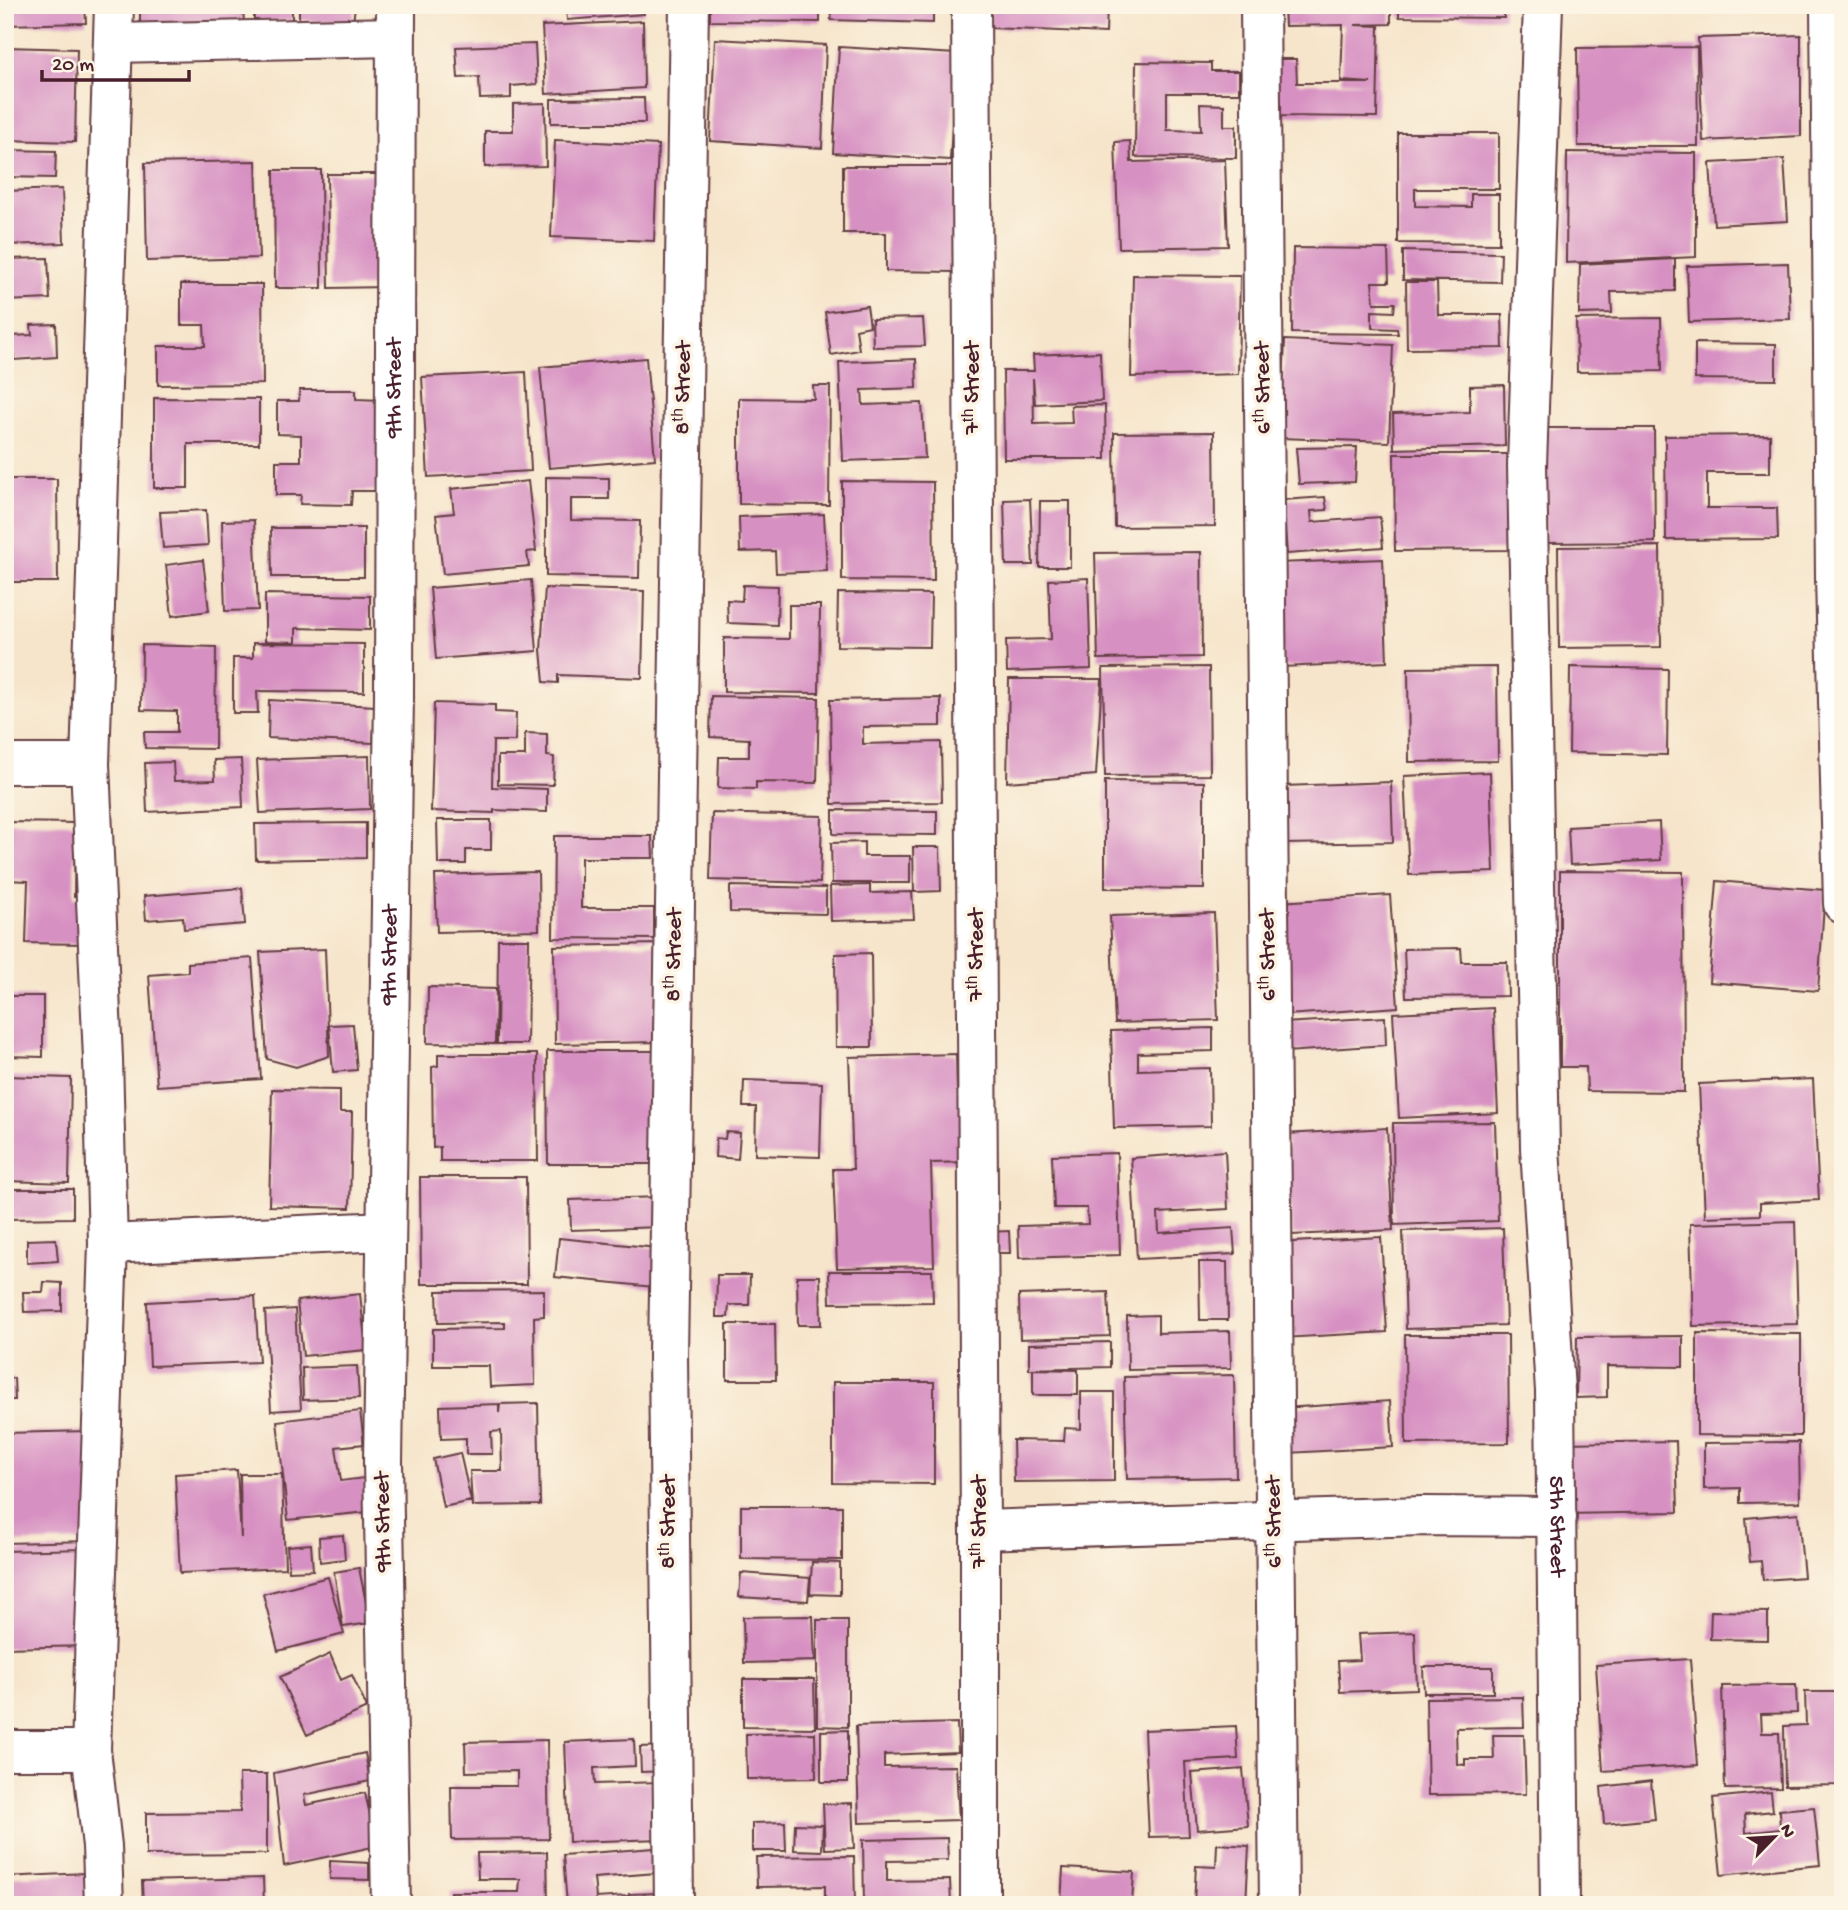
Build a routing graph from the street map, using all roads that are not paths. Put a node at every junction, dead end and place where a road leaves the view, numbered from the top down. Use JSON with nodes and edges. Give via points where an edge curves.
{"nodes":[{"id":1,"x":689,"y":5,"type":"edge"},
{"id":2,"x":971,"y":5,"type":"edge"},
{"id":3,"x":1260,"y":5,"type":"edge"},
{"id":4,"x":1543,"y":5,"type":"edge"},
{"id":5,"x":1830,"y":5,"type":"edge"},
{"id":6,"x":396,"y":21,"type":"edge"},
{"id":7,"x":114,"y":24,"type":"edge"},
{"id":8,"x":5,"y":764,"type":"edge"},
{"id":9,"x":90,"y":764,"type":"junction"},
{"id":10,"x":1843,"y":904,"type":"edge"},
{"id":11,"x":386,"y":1231,"type":"junction"},
{"id":12,"x":108,"y":1244,"type":"junction"},
{"id":13,"x":1557,"y":1517,"type":"junction"},
{"id":14,"x":1275,"y":1520,"type":"junction"},
{"id":15,"x":980,"y":1530,"type":"junction"},
{"id":16,"x":5,"y":1747,"type":"edge"},
{"id":17,"x":91,"y":1750,"type":"junction"},
{"id":18,"x":104,"y":1905,"type":"edge"},
{"id":19,"x":391,"y":1905,"type":"edge"},
{"id":20,"x":674,"y":1905,"type":"edge"},
{"id":21,"x":980,"y":1905,"type":"edge"},
{"id":22,"x":1279,"y":1905,"type":"edge"},
{"id":23,"x":1560,"y":1905,"type":"edge"}],
"edges":[{"from":1,"to":20,"type":"street","name":"8ᵗʰ Street","via":[[668,1355]]},
{"from":2,"to":15,"type":"street","name":"7ᵗʰ Street"},
{"from":3,"to":14,"type":"street","name":"6ᵗʰ Street"},
{"from":4,"to":13,"type":"street","name":"5th Street","via":[[1527,465],[1540,1148],[1555,1391]]},
{"from":5,"to":10,"type":"street"},
{"from":6,"to":7,"type":"street"},
{"from":6,"to":11,"type":"street","name":"9th Street","via":[[394,696]]},
{"from":7,"to":9,"type":"street"},
{"from":8,"to":9,"type":"street"},
{"from":9,"to":12,"type":"street"},
{"from":11,"to":12,"type":"street"},
{"from":11,"to":19,"type":"street","name":"9th Street","via":[[383,1462]]},
{"from":12,"to":17,"type":"street"},
{"from":13,"to":14,"type":"street"},
{"from":13,"to":23,"type":"street","name":"5th Street"},
{"from":14,"to":15,"type":"street"},
{"from":14,"to":22,"type":"street","name":"6ᵗʰ Street"},
{"from":15,"to":21,"type":"street","name":"7ᵗʰ Street"},
{"from":16,"to":17,"type":"street"},
{"from":17,"to":18,"type":"street"}]}
